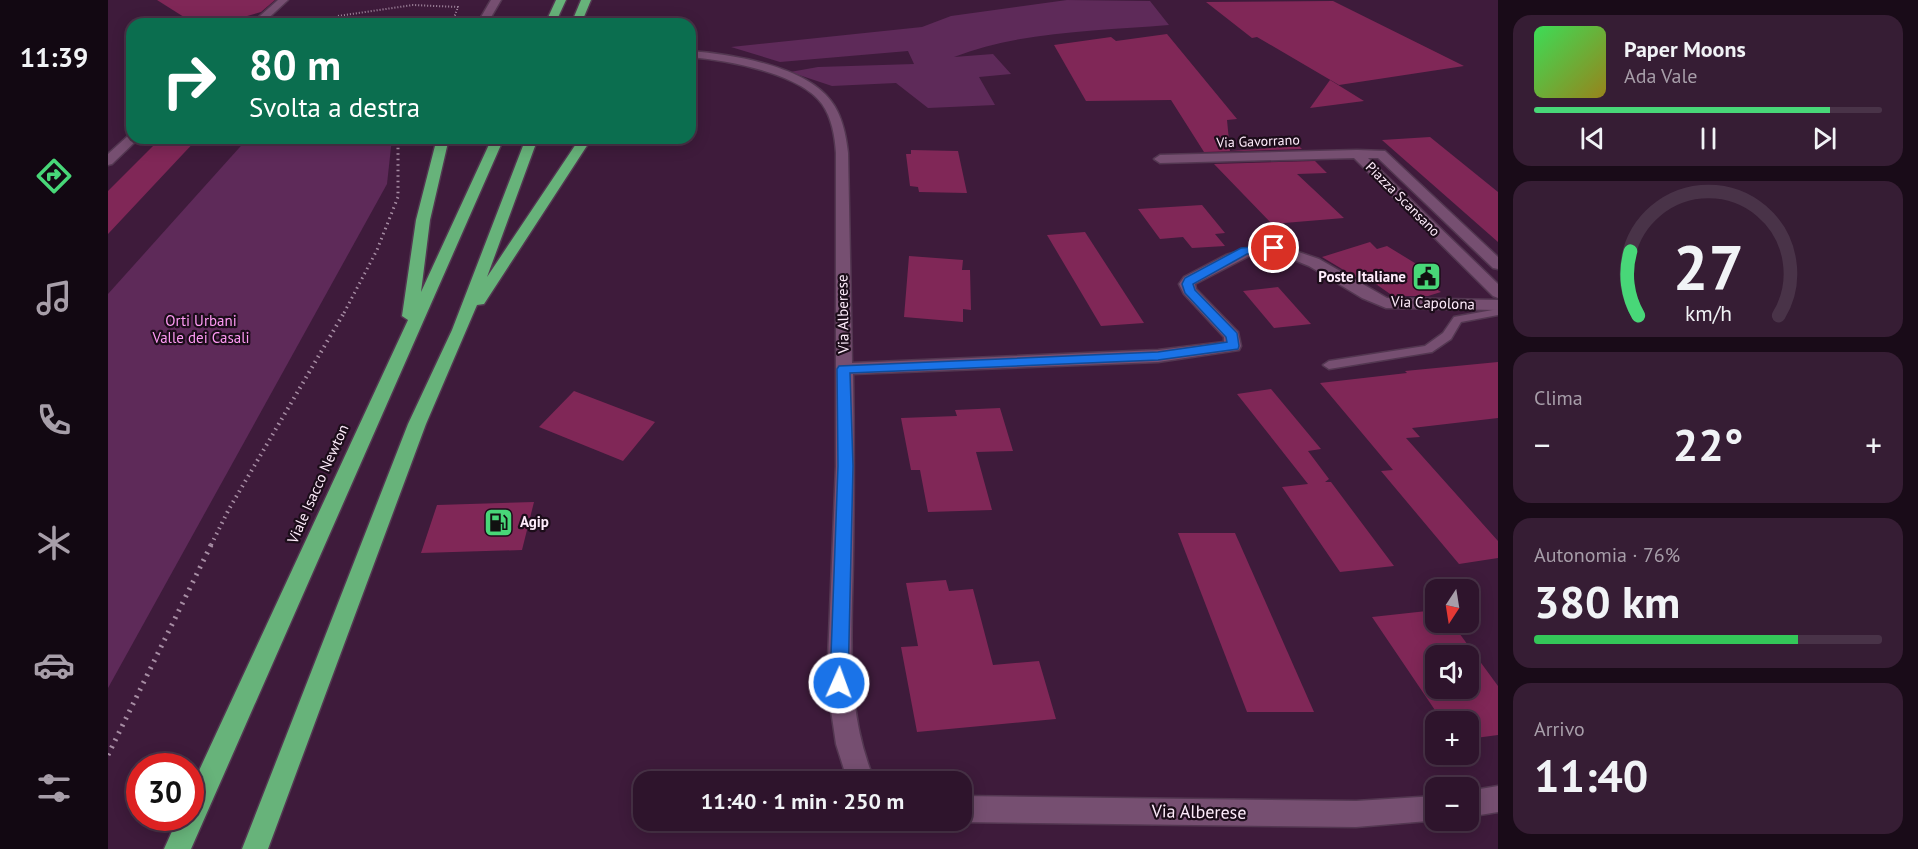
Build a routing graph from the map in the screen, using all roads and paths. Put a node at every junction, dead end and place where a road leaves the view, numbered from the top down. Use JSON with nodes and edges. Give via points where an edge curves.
{"nodes":[{"id":1,"x":496,"y":0,"type":"edge"},
{"id":2,"x":561,"y":0,"type":"edge"},
{"id":3,"x":586,"y":0,"type":"edge"},
{"id":4,"x":281,"y":1,"type":"edge"},
{"id":5,"x":338,"y":16,"type":"dead end"},
{"id":6,"x":263,"y":18,"type":"edge"},
{"id":7,"x":452,"y":18,"type":"edge"},
{"id":8,"x":486,"y":18,"type":"edge"},
{"id":9,"x":553,"y":18,"type":"edge"},
{"id":10,"x":578,"y":18,"type":"edge"},
{"id":11,"x":696,"y":55,"type":"edge"},
{"id":12,"x":126,"y":144,"type":"edge"},
{"id":13,"x":398,"y":144,"type":"edge"},
{"id":14,"x":442,"y":144,"type":"edge"},
{"id":15,"x":495,"y":144,"type":"edge"},
{"id":16,"x":530,"y":144,"type":"edge"},
{"id":17,"x":582,"y":144,"type":"edge"},
{"id":18,"x":1357,"y":154,"type":"junction"},
{"id":19,"x":1160,"y":159,"type":"dead end"},
{"id":20,"x":108,"y":161,"type":"edge"},
{"id":21,"x":1498,"y":264,"type":"edge"},
{"id":22,"x":1478,"y":274,"type":"junction"},
{"id":23,"x":1498,"y":274,"type":"edge"},
{"id":24,"x":1498,"y":293,"type":"edge"},
{"id":25,"x":1498,"y":305,"type":"edge"},
{"id":26,"x":1498,"y":312,"type":"edge"},
{"id":27,"x":460,"y":330,"type":"junction"},
{"id":28,"x":408,"y":336,"type":"junction"},
{"id":29,"x":1329,"y":365,"type":"dead end"},
{"id":30,"x":843,"y":369,"type":"junction"},
{"id":31,"x":108,"y":755,"type":"edge"},
{"id":32,"x":856,"y":771,"type":"edge"},
{"id":33,"x":1498,"y":799,"type":"edge"},
{"id":34,"x":1479,"y":802,"type":"edge"},
{"id":35,"x":972,"y":809,"type":"edge"},
{"id":36,"x":1425,"y":810,"type":"edge"},
{"id":37,"x":177,"y":849,"type":"edge"},
{"id":38,"x":255,"y":849,"type":"edge"}],
"edges":[{"from":1,"to":8,"type":"street"},
{"from":2,"to":9,"type":"highway"},
{"from":3,"to":10,"type":"highway"},
{"from":4,"to":6,"type":"street"},
{"from":5,"to":7,"type":"path","via":[[427,1],[458,7]]},
{"from":11,"to":30,"type":"street","name":"Via Alberese","via":[[745,60],[771,68],[818,94],[832,112],[842,153]]},
{"from":12,"to":20,"type":"street"},
{"from":13,"to":31,"type":"path","via":[[398,196],[377,250],[331,338],[229,509]]},
{"from":14,"to":28,"type":"highway","via":[[423,220]]},
{"from":15,"to":28,"type":"highway","name":"Viale Isacco Newton"},
{"from":16,"to":27,"type":"highway"},
{"from":17,"to":27,"type":"highway"},
{"from":18,"to":19,"type":"street","name":"Via Gavorrano"},
{"from":18,"to":21,"type":"street","name":"Piazza Scansano","via":[[1381,154]]},
{"from":18,"to":22,"type":"street","name":"Piazza Scansano"},
{"from":22,"to":23,"type":"street"},
{"from":22,"to":24,"type":"street","name":"Piazza Scansano"},
{"from":25,"to":30,"type":"street","name":"Via Capolona","via":[[1386,303],[1304,256],[1274,248],[1245,250],[1189,280],[1187,287],[1232,336],[1233,346],[1158,356]]},
{"from":26,"to":29,"type":"lane","via":[[1458,319],[1447,336],[1428,349]]},
{"from":27,"to":38,"type":"highway","via":[[417,424]]},
{"from":28,"to":37,"type":"highway","name":"Viale Isacco Newton"},
{"from":30,"to":32,"type":"street","name":"Via Alberese","via":[[845,466],[839,683],[848,744]]},
{"from":33,"to":34,"type":"street"},
{"from":35,"to":36,"type":"street","name":"Via Alberese","via":[[1356,814]]}]}
